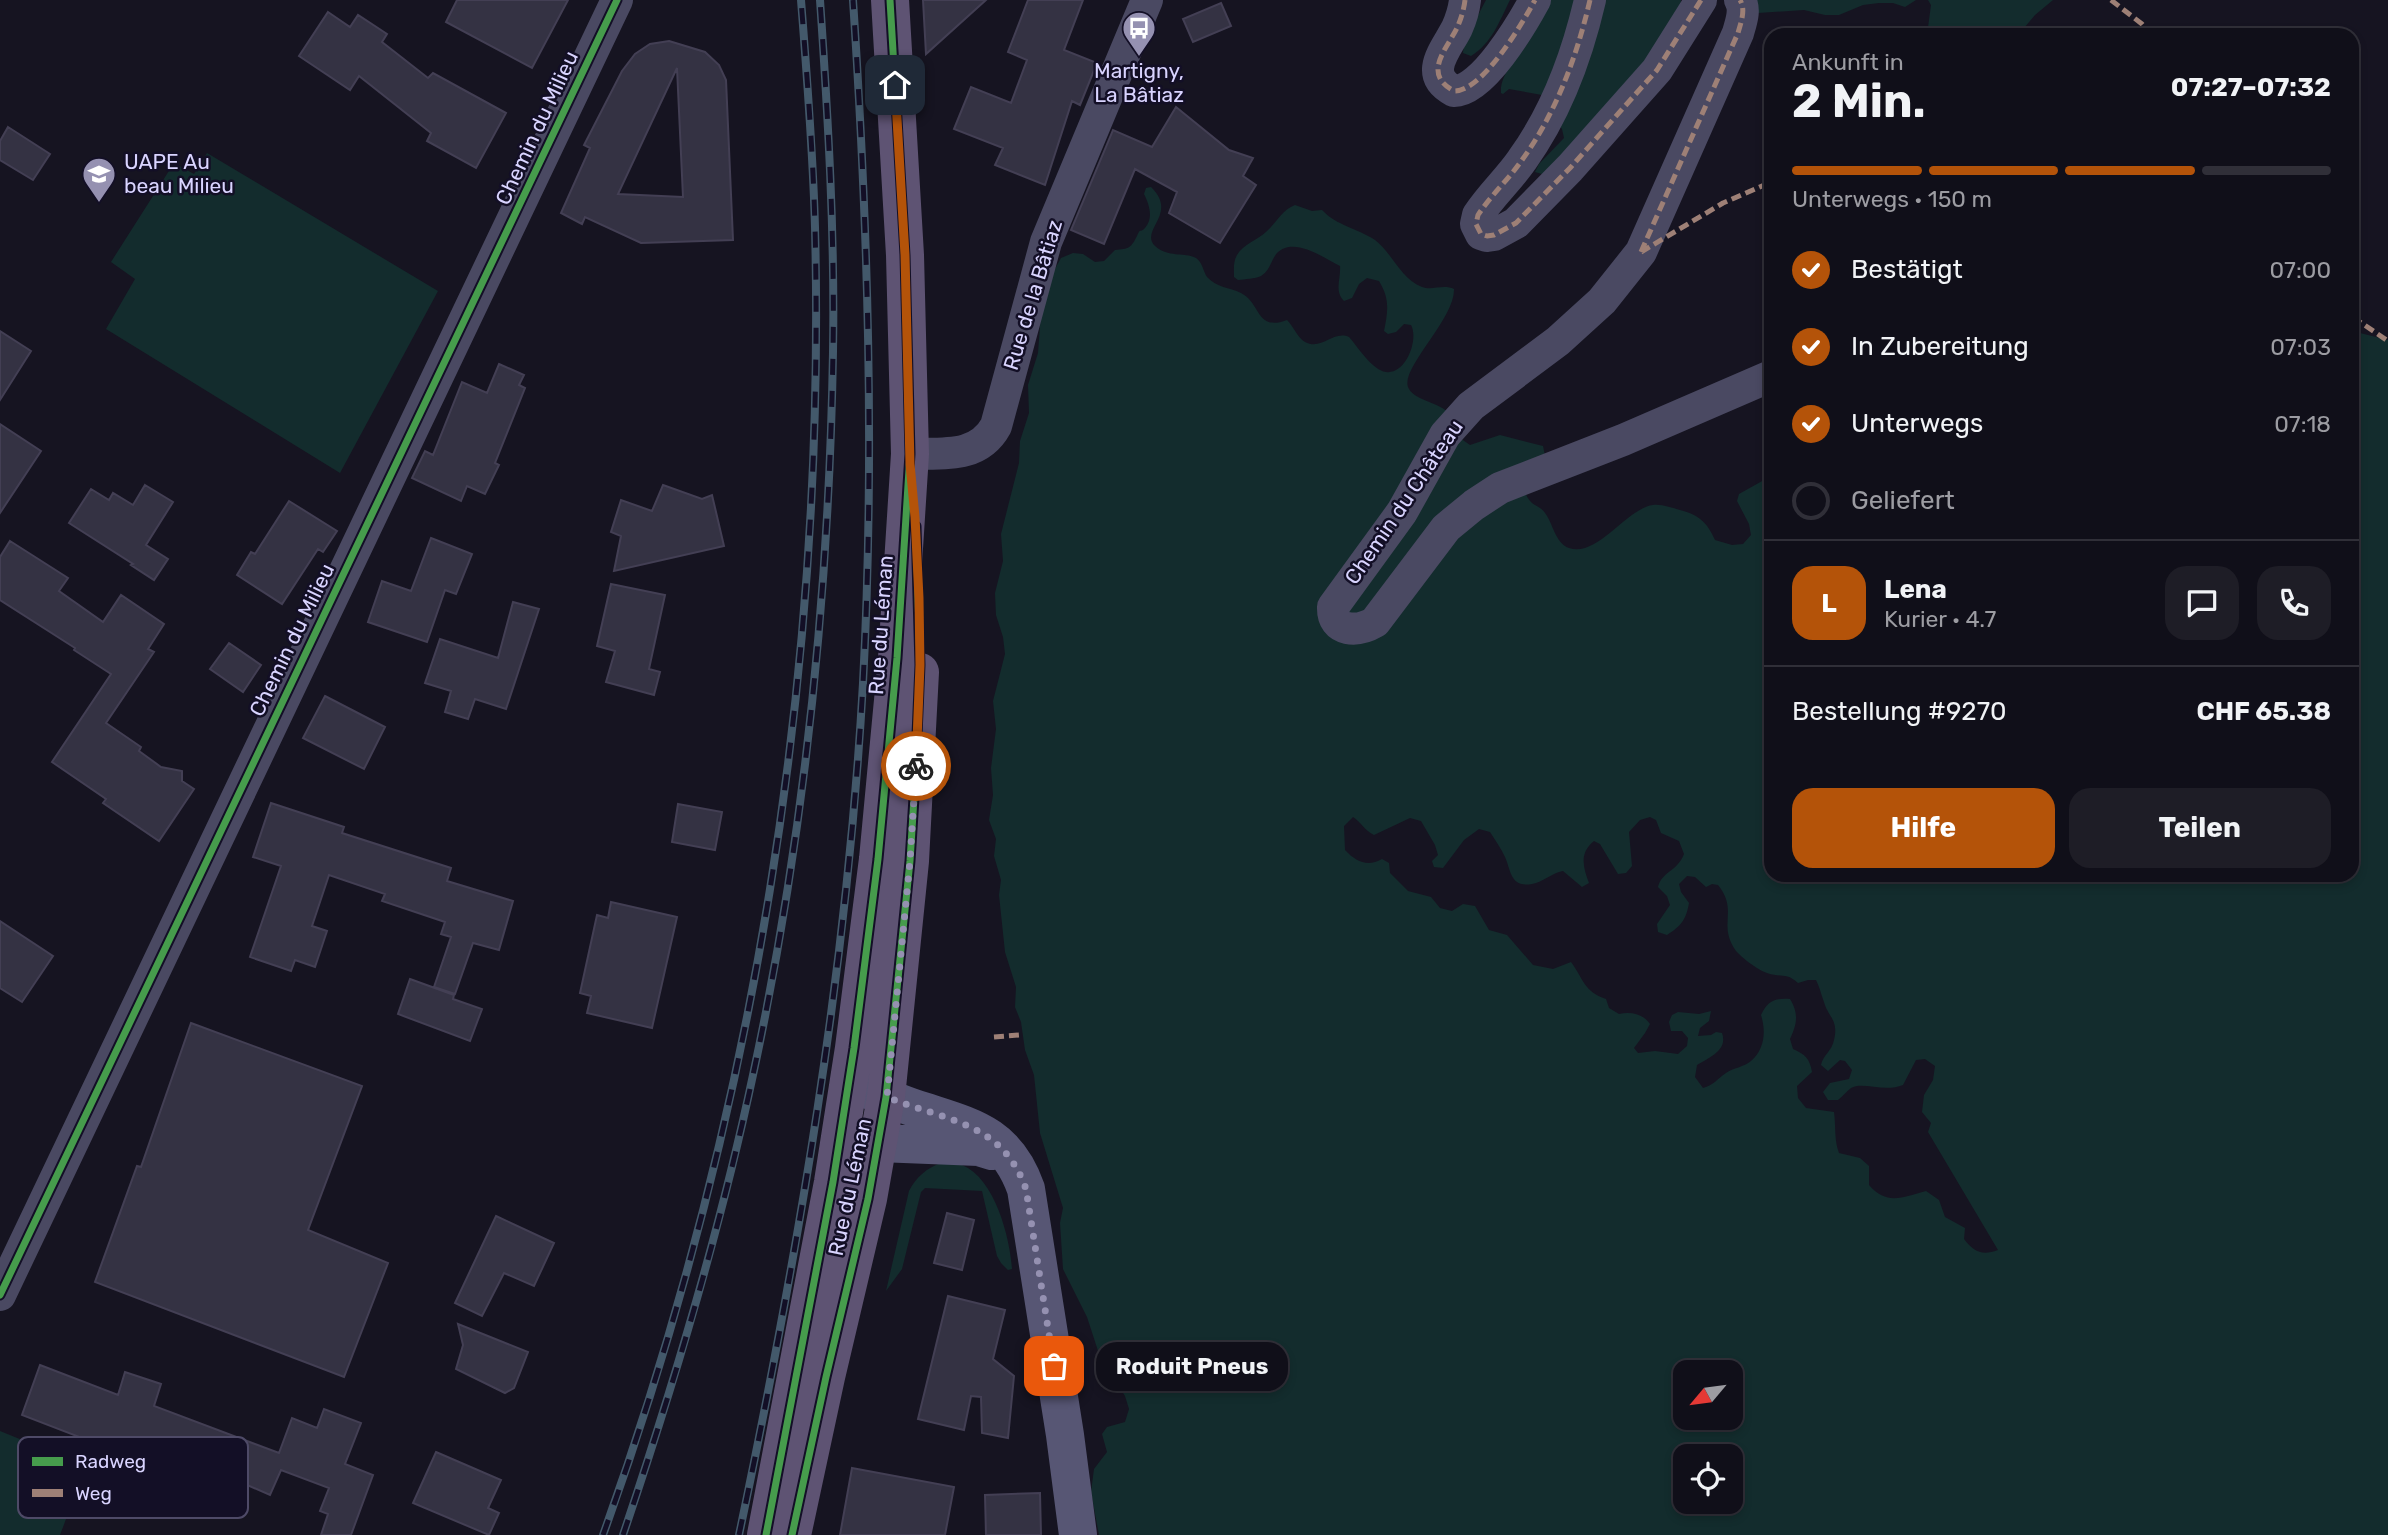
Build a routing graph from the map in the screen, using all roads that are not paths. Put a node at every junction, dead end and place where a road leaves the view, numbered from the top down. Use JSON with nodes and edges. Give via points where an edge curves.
{"nodes":[{"id":1,"x":617,"y":0,"type":"edge"},
{"id":2,"x":890,"y":0,"type":"edge"},
{"id":3,"x":1147,"y":0,"type":"edge"},
{"id":4,"x":1465,"y":0,"type":"edge"},
{"id":5,"x":1535,"y":0,"type":"edge"},
{"id":6,"x":1590,"y":0,"type":"edge"},
{"id":7,"x":1701,"y":0,"type":"edge"},
{"id":8,"x":1740,"y":0,"type":"edge"},
{"id":9,"x":1764,"y":379,"type":"edge"},
{"id":10,"x":910,"y":459,"type":"junction"},
{"id":11,"x":848,"y":1082,"type":"junction"},
{"id":12,"x":887,"y":1097,"type":"junction"},
{"id":13,"x":840,"y":1138,"type":"junction"},
{"id":14,"x":878,"y":1143,"type":"junction"},
{"id":15,"x":1028,"y":1207,"type":"junction"},
{"id":16,"x":0,"y":1295,"type":"edge"},
{"id":17,"x":766,"y":1535,"type":"edge"},
{"id":18,"x":792,"y":1535,"type":"edge"},
{"id":19,"x":1078,"y":1535,"type":"edge"}],
"edges":[{"from":1,"to":16,"type":"street","name":"Chemin du Milieu"},
{"from":2,"to":10,"type":"main road","name":"Rue du Léman","via":[[905,255]]},
{"from":3,"to":10,"type":"street","name":"Rue de la Bâtiaz","via":[[1046,242],[996,426],[990,437],[968,452]]},
{"from":4,"to":5,"type":"street","via":[[1437,70],[1441,82],[1454,91],[1467,89],[1482,77]]},
{"from":6,"to":7,"type":"street","via":[[1561,90],[1535,141],[1478,215],[1481,234],[1494,235],[1516,223],[1570,168],[1657,70]]},
{"from":8,"to":9,"type":"street","name":"Chemin du Château","via":[[1743,15],[1738,33],[1641,251],[1602,301],[1558,341],[1471,406],[1445,435],[1402,512],[1333,607],[1337,623],[1363,630],[1375,622],[1446,528],[1500,488]]},
{"from":10,"to":11,"type":"main road","name":"Rue du Léman","via":[[880,834]]},
{"from":10,"to":12,"type":"main road","name":"Rue du Léman","via":[[919,586],[918,728]]},
{"from":11,"to":12,"type":"street"},
{"from":11,"to":13,"type":"main road","name":"Rue du Léman"},
{"from":12,"to":14,"type":"main road","name":"Rue du Léman"},
{"from":12,"to":15,"type":"street","via":[[966,1125],[996,1141],[1017,1167]]},
{"from":13,"to":14,"type":"street"},
{"from":13,"to":17,"type":"main road","name":"Rue du Léman"},
{"from":14,"to":15,"type":"street","via":[[989,1149],[1012,1169]]},
{"from":14,"to":18,"type":"main road","name":"Rue du Léman"},
{"from":15,"to":19,"type":"street"}]}
